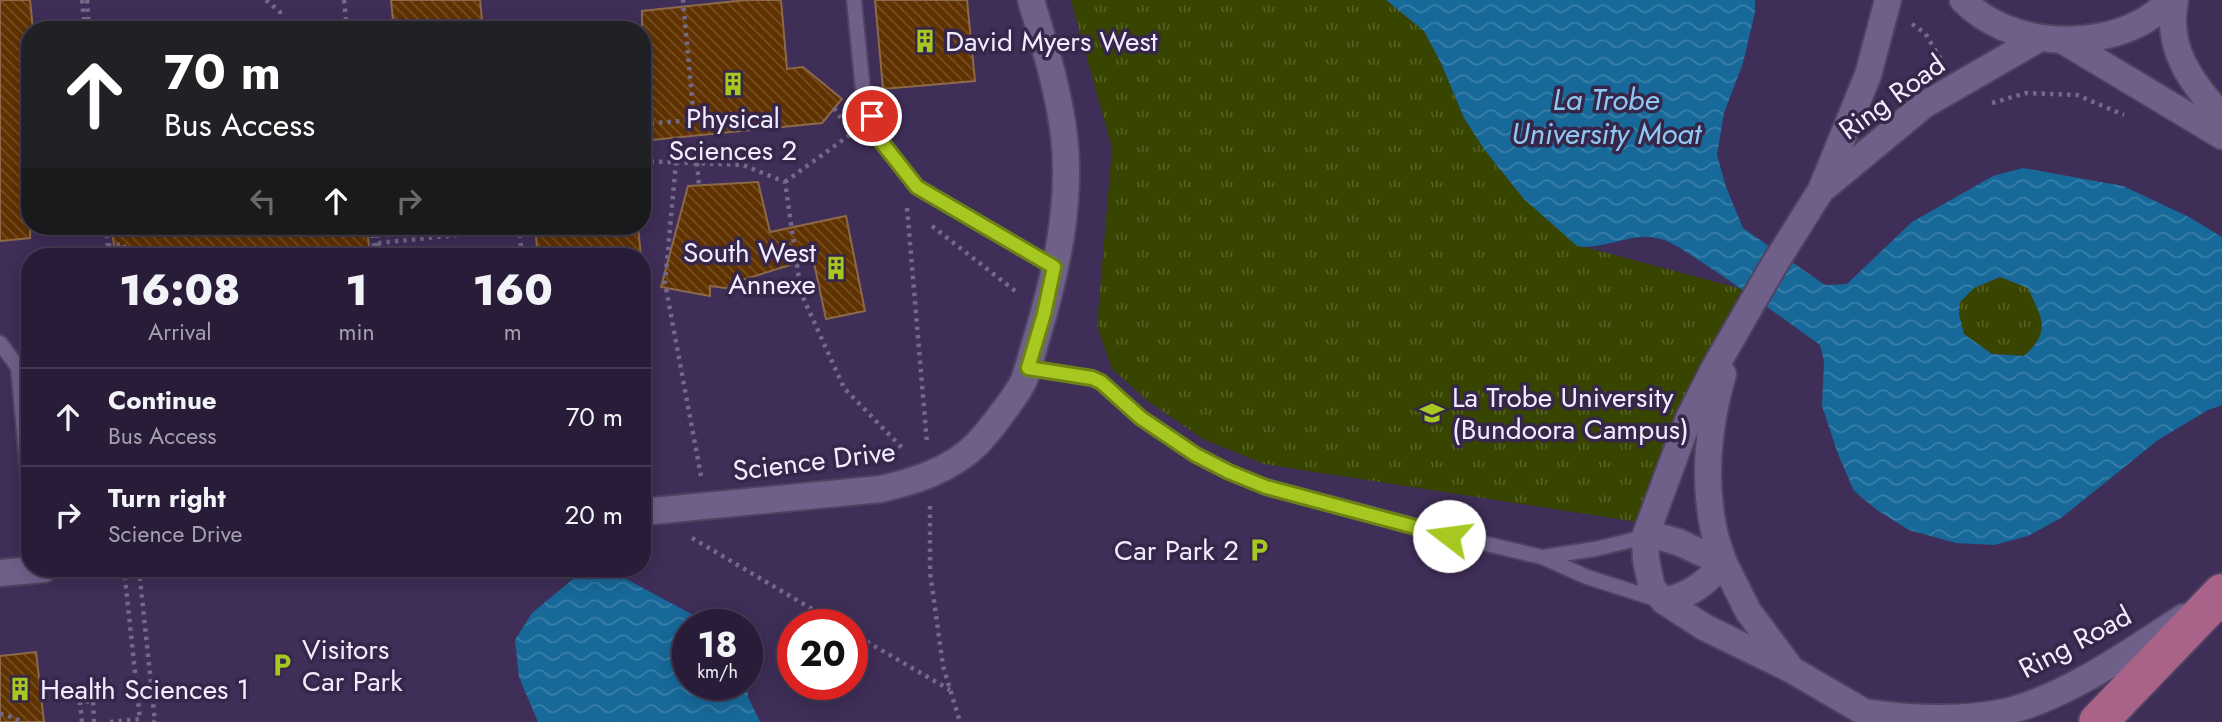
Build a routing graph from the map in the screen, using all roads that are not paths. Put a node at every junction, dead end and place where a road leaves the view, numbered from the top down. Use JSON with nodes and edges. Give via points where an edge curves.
{"nodes":[{"id":1,"x":854,"y":0,"type":"edge"},
{"id":2,"x":1031,"y":0,"type":"edge"},
{"id":3,"x":1962,"y":0,"type":"edge"},
{"id":4,"x":2174,"y":0,"type":"edge"},
{"id":5,"x":1888,"y":4,"type":"edge"},
{"id":6,"x":2051,"y":39,"type":"junction"},
{"id":7,"x":2222,"y":117,"type":"edge"},
{"id":8,"x":2222,"y":135,"type":"edge"},
{"id":9,"x":1821,"y":190,"type":"junction"},
{"id":10,"x":1054,"y":267,"type":"junction"},
{"id":11,"x":1736,"y":332,"type":"junction"},
{"id":12,"x":0,"y":343,"type":"edge"},
{"id":13,"x":1028,"y":368,"type":"junction"},
{"id":14,"x":21,"y":399,"type":"edge"},
{"id":15,"x":651,"y":511,"type":"edge"},
{"id":16,"x":1645,"y":537,"type":"junction"},
{"id":17,"x":1542,"y":557,"type":"junction"},
{"id":18,"x":1724,"y":563,"type":"junction"},
{"id":19,"x":21,"y":571,"type":"edge"},
{"id":20,"x":0,"y":573,"type":"edge"},
{"id":21,"x":2222,"y":594,"type":"edge"},
{"id":22,"x":1664,"y":601,"type":"junction"},
{"id":23,"x":1792,"y":670,"type":"junction"},
{"id":24,"x":1869,"y":717,"type":"edge"},
{"id":25,"x":2098,"y":722,"type":"edge"}],
"edges":[{"from":1,"to":10,"type":"lane","via":[[863,91],[880,140],[917,187]]},
{"from":2,"to":10,"type":"street","name":"Science Drive","via":[[1052,71],[1064,136],[1065,202]]},
{"from":3,"to":6,"type":"street","via":[[2002,27]]},
{"from":4,"to":6,"type":"street","via":[[2142,22],[2104,37]]},
{"from":4,"to":7,"type":"street","via":[[2179,56],[2195,85]]},
{"from":5,"to":9,"type":"street","name":"Ring Road","via":[[1868,75]]},
{"from":6,"to":8,"type":"street"},
{"from":6,"to":9,"type":"street","name":"Ring Road","via":[[1924,105]]},
{"from":9,"to":11,"type":"street","name":"Ring Road"},
{"from":10,"to":13,"type":"street","name":"Science Drive"},
{"from":11,"to":16,"type":"street","name":"Ring Road","via":[[1689,418]]},
{"from":11,"to":18,"type":"street","name":"Ring Road","via":[[1716,399],[1709,444],[1713,526]]},
{"from":12,"to":14,"type":"lane","via":[[18,367]]},
{"from":13,"to":15,"type":"street","name":"Science Drive","via":[[1023,382],[978,444],[929,475],[881,489]]},
{"from":13,"to":17,"type":"lane","via":[[1101,382],[1141,418],[1196,455],[1266,487]]},
{"from":16,"to":17,"type":"lane"},
{"from":16,"to":18,"type":"street","via":[[1678,542]]},
{"from":16,"to":22,"type":"street","name":"Ring Road","via":[[1652,588]]},
{"from":17,"to":22,"type":"lane","via":[[1587,577]]},
{"from":18,"to":22,"type":"street","via":[[1700,587]]},
{"from":18,"to":23,"type":"street","name":"Ring Road","via":[[1748,611]]},
{"from":19,"to":20,"type":"street"},
{"from":21,"to":24,"type":"street","name":"Ring Road","via":[[2057,693],[2009,711],[1967,718]]},
{"from":21,"to":25,"type":"main road"},
{"from":22,"to":23,"type":"street","name":"Ring Road","via":[[1704,627]]},
{"from":23,"to":24,"type":"street","name":"Ring Road"}]}
